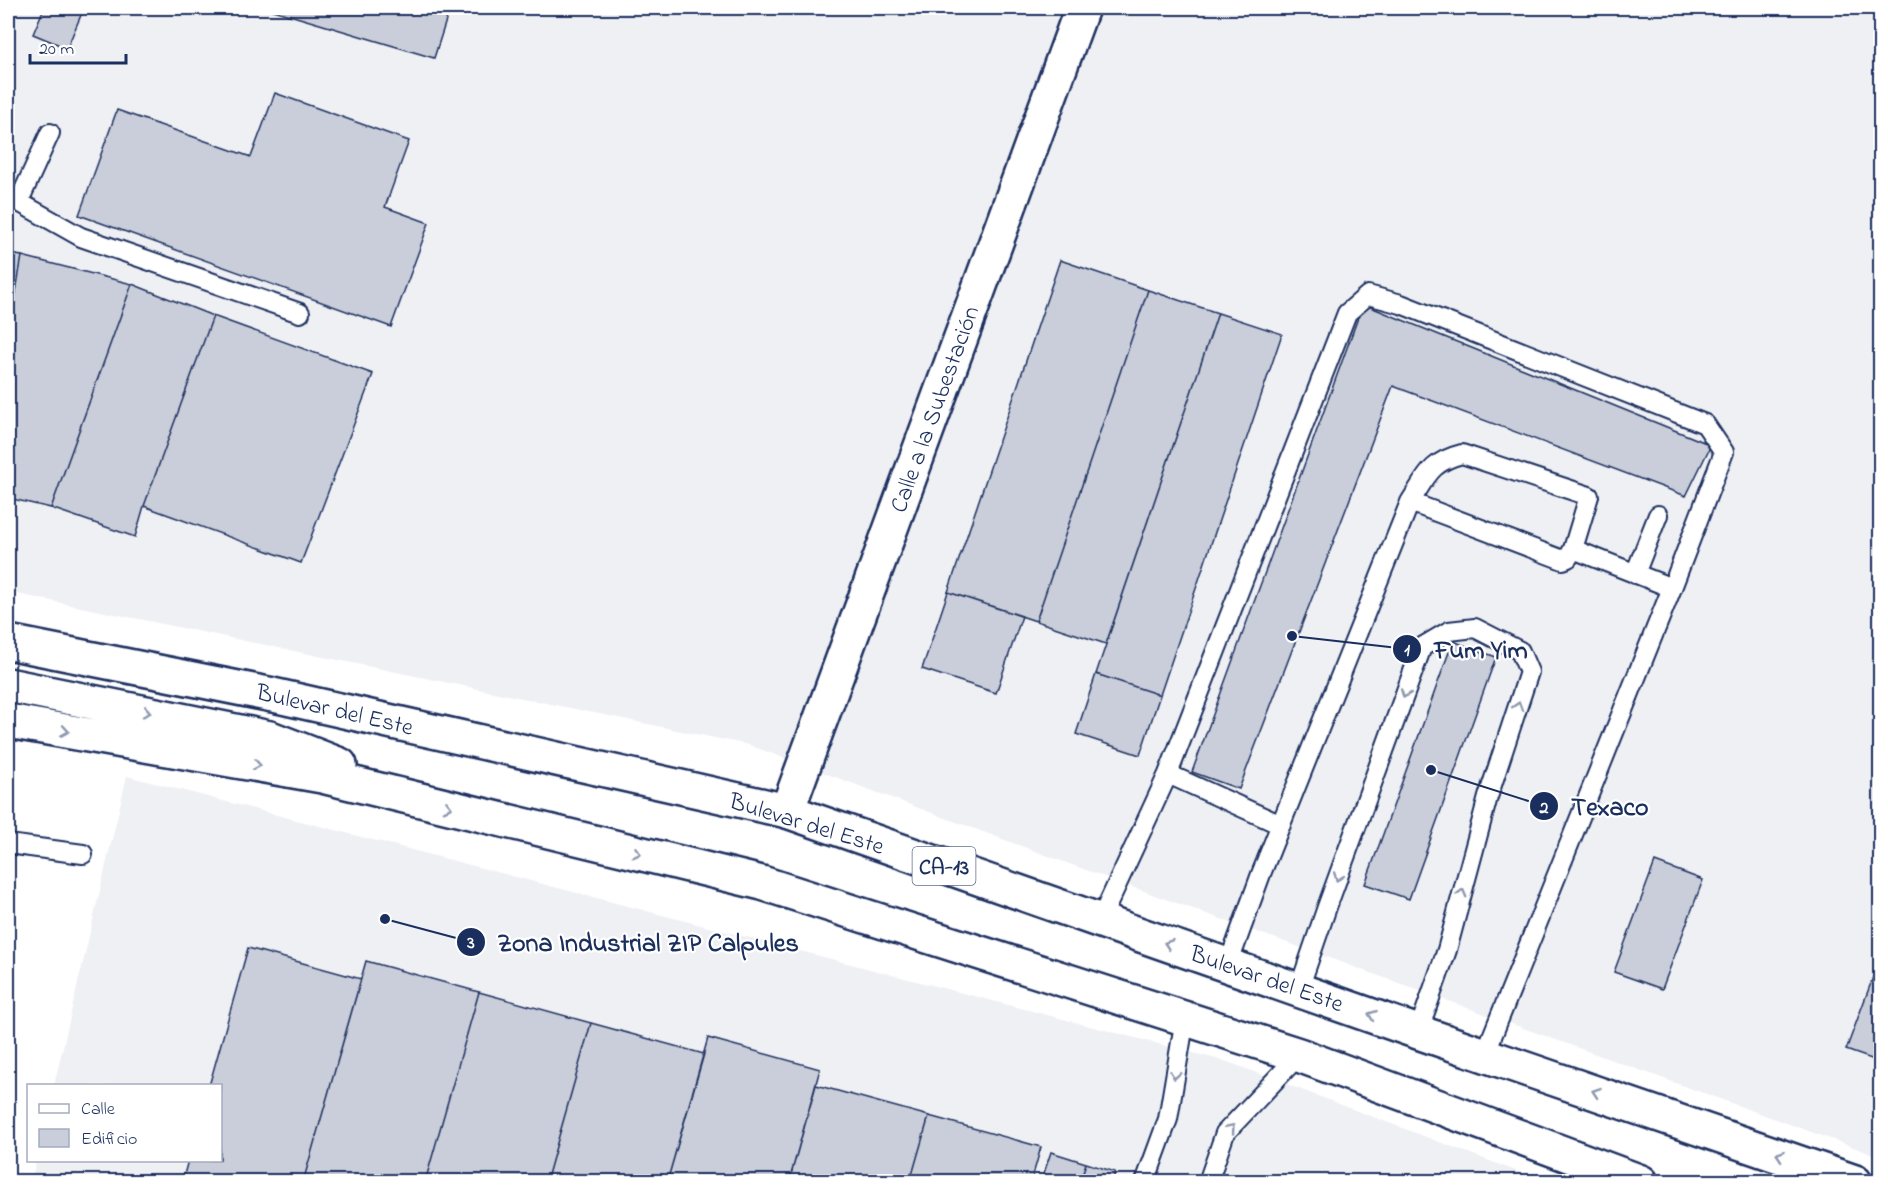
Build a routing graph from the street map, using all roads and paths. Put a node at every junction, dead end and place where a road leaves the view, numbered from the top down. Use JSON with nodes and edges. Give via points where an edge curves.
{"nodes":[{"id":1,"x":1082,"y":8,"type":"edge"},
{"id":2,"x":50,"y":133,"type":"dead end"},
{"id":3,"x":13,"y":199,"type":"edge"},
{"id":4,"x":300,"y":314,"type":"dead end"},
{"id":5,"x":1410,"y":502,"type":"junction"},
{"id":6,"x":1658,"y":515,"type":"dead end"},
{"id":7,"x":1573,"y":549,"type":"junction"},
{"id":8,"x":1635,"y":574,"type":"junction"},
{"id":9,"x":1672,"y":588,"type":"junction"},
{"id":10,"x":8,"y":642,"type":"edge"},
{"id":11,"x":8,"y":685,"type":"edge"},
{"id":12,"x":8,"y":721,"type":"edge"},
{"id":13,"x":1168,"y":774,"type":"junction"},
{"id":14,"x":415,"y":799,"type":"junction"},
{"id":15,"x":787,"y":812,"type":"junction"},
{"id":16,"x":1281,"y":825,"type":"junction"},
{"id":17,"x":8,"y":844,"type":"edge"},
{"id":18,"x":83,"y":854,"type":"dead end"},
{"id":19,"x":1100,"y":921,"type":"junction"},
{"id":20,"x":1228,"y":965,"type":"junction"},
{"id":21,"x":1299,"y":989,"type":"junction"},
{"id":22,"x":1185,"y":1017,"type":"junction"},
{"id":23,"x":1418,"y":1032,"type":"junction"},
{"id":24,"x":1485,"y":1054,"type":"junction"},
{"id":25,"x":1299,"y":1055,"type":"junction"},
{"id":26,"x":1145,"y":1182,"type":"edge"},
{"id":27,"x":1208,"y":1182,"type":"edge"},
{"id":28,"x":1641,"y":1182,"type":"edge"},
{"id":29,"x":1855,"y":1182,"type":"edge"}],
"edges":[{"from":1,"to":15,"type":"main road","name":"Calle a la Subestación"},
{"from":2,"to":3,"type":"lane"},
{"from":3,"to":4,"type":"lane","via":[[81,237]]},
{"from":5,"to":7,"type":"lane","via":[[1563,560]]},
{"from":5,"to":7,"type":"lane","via":[[1434,466],[1462,454],[1589,496]]},
{"from":5,"to":16,"type":"lane"},
{"from":6,"to":8,"type":"lane"},
{"from":7,"to":8,"type":"lane"},
{"from":8,"to":9,"type":"lane"},
{"from":9,"to":13,"type":"lane","via":[[1724,452],[1705,424],[1401,304],[1368,295],[1347,313]]},
{"from":9,"to":24,"type":"lane"},
{"from":10,"to":15,"type":"main road","name":"Bulevar del Este","number":"CA-13","via":[[273,695]]},
{"from":11,"to":14,"type":"main road","one_way":true,"via":[[270,738]]},
{"from":12,"to":14,"type":"main road","one_way":true,"via":[[322,776]]},
{"from":13,"to":16,"type":"lane"},
{"from":13,"to":19,"type":"lane"},
{"from":14,"to":22,"type":"main road","one_way":true,"via":[[762,883]]},
{"from":15,"to":19,"type":"main road","name":"Bulevar del Este","number":"CA-13"},
{"from":16,"to":20,"type":"lane"},
{"from":17,"to":18,"type":"lane"},
{"from":20,"to":19,"type":"main road","name":"Bulevar del Este","number":"CA-13","one_way":true},
{"from":20,"to":21,"type":"main road","name":"Bulevar del Este","number":"CA-13"},
{"from":23,"to":21,"type":"main road","name":"Bulevar del Este","number":"CA-13","one_way":true},
{"from":23,"to":21,"type":"lane","one_way":true,"via":[[1447,950],[1488,796],[1529,672],[1520,651],[1475,628],[1449,631],[1422,646]]},
{"from":22,"to":25,"type":"main road"},
{"from":22,"to":26,"type":"lane","one_way":true,"via":[[1168,1119]]},
{"from":23,"to":24,"type":"main road","name":"Bulevar del Este","number":"CA-13"},
{"from":29,"to":24,"type":"main road","name":"Bulevar del Este","number":"CA-13","one_way":true},
{"from":27,"to":25,"type":"lane","one_way":true,"via":[[1225,1134]]},
{"from":25,"to":28,"type":"main road"}]}
